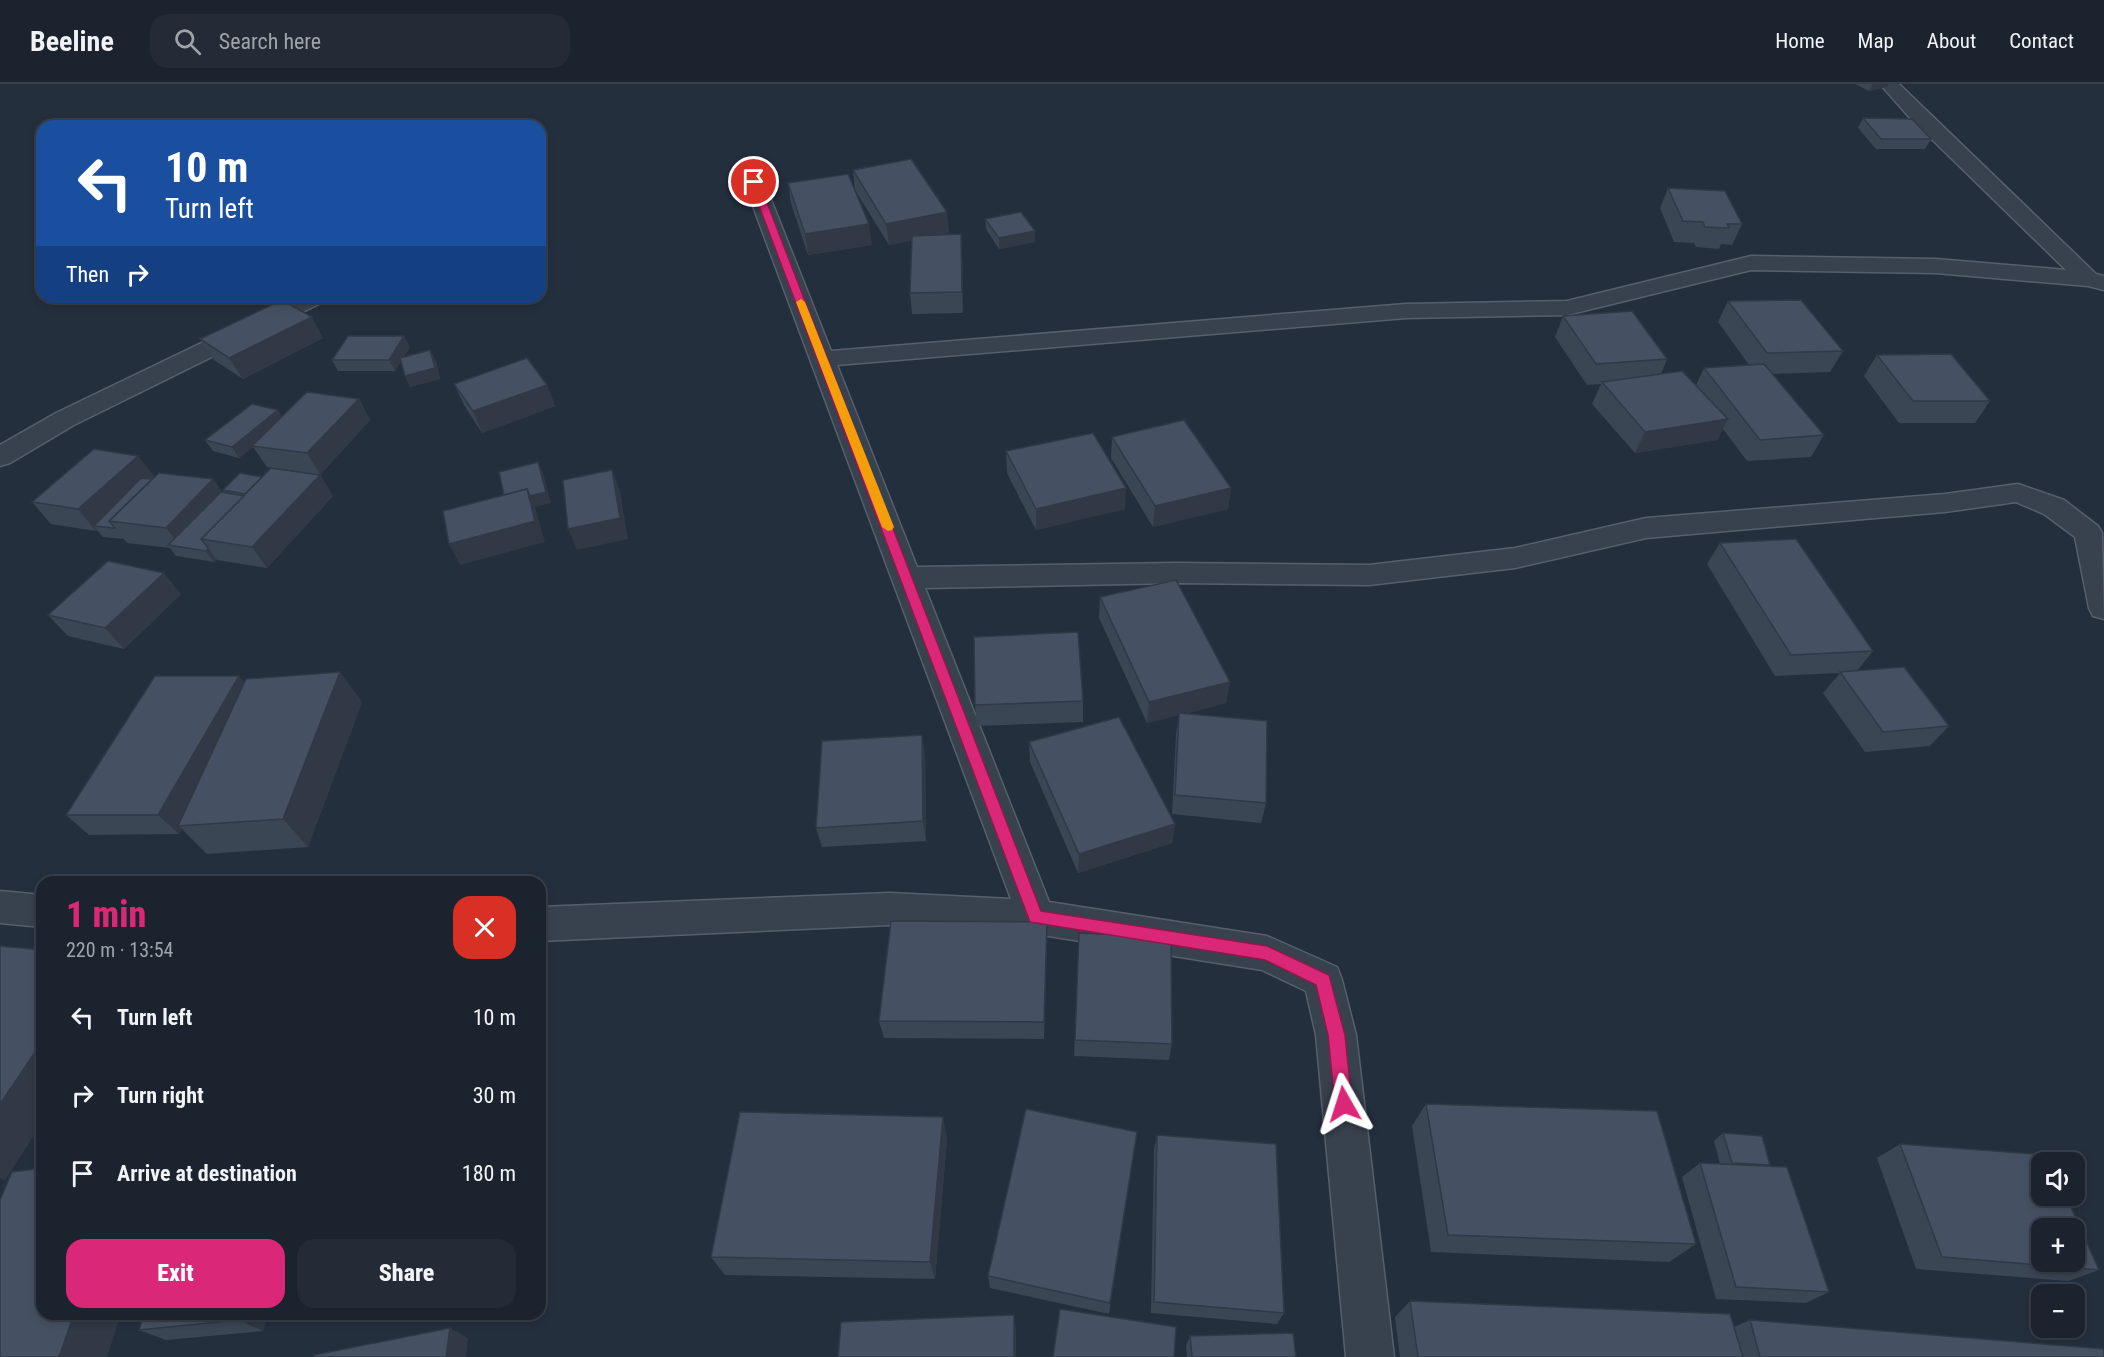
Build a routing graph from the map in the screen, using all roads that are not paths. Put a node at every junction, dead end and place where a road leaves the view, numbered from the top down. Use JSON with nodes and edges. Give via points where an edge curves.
{"nodes":[{"id":1,"x":1889,"y":84,"type":"edge"},
{"id":2,"x":754,"y":182,"type":"dead end"},
{"id":3,"x":2096,"y":281,"type":"edge"},
{"id":4,"x":303,"y":303,"type":"edge"},
{"id":5,"x":822,"y":359,"type":"junction"},
{"id":6,"x":0,"y":457,"type":"edge"},
{"id":7,"x":907,"y":578,"type":"junction"},
{"id":8,"x":2104,"y":608,"type":"edge"},
{"id":9,"x":0,"y":907,"type":"edge"},
{"id":10,"x":36,"y":910,"type":"edge"},
{"id":11,"x":1036,"y":917,"type":"junction"},
{"id":12,"x":546,"y":924,"type":"edge"},
{"id":13,"x":1370,"y":1357,"type":"edge"}],
"edges":[{"from":1,"to":3,"type":"street"},
{"from":2,"to":5,"type":"street"},
{"from":3,"to":5,"type":"street","via":[[1936,266],[1751,263],[1567,308],[1406,311]]},
{"from":4,"to":6,"type":"street","via":[[65,419]]},
{"from":5,"to":7,"type":"street"},
{"from":7,"to":8,"type":"street","via":[[1176,573],[1369,575],[1515,558],[1646,528],[1945,503],[2018,493],[2054,507],[2088,533]]},
{"from":7,"to":11,"type":"street"},
{"from":9,"to":10,"type":"street"},
{"from":11,"to":12,"type":"street","via":[[890,909]]},
{"from":11,"to":13,"type":"street","via":[[1267,953],[1323,980],[1336,1035]]}]}
